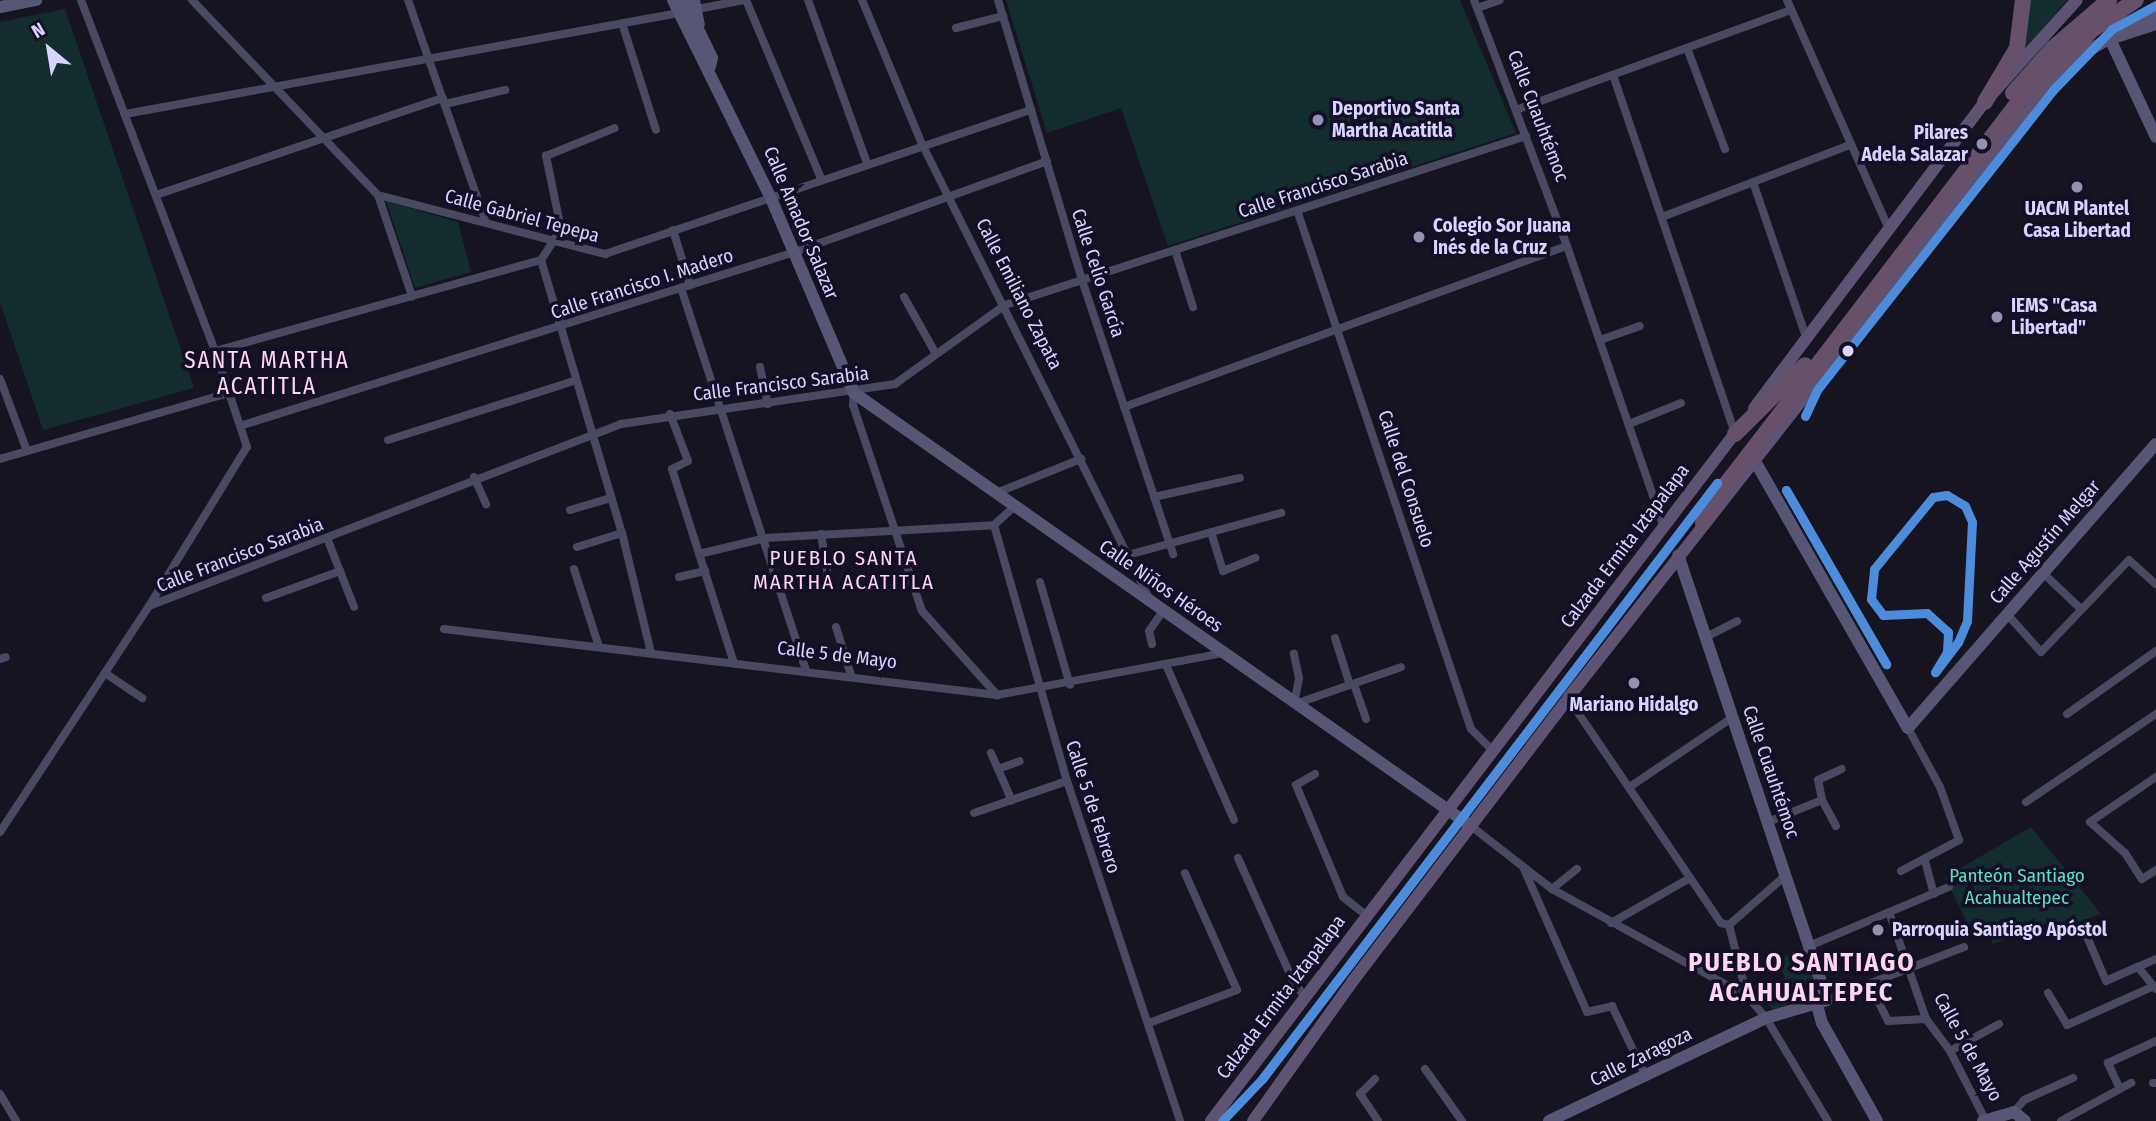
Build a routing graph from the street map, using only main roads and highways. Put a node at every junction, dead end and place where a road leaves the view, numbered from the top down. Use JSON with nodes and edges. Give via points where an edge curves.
{"nodes":[{"id":1,"x":2023,"y":0,"type":"edge"},
{"id":2,"x":2077,"y":0,"type":"edge"},
{"id":3,"x":2100,"y":0,"type":"edge"},
{"id":4,"x":2109,"y":0,"type":"edge"},
{"id":5,"x":2136,"y":0,"type":"edge"},
{"id":6,"x":2156,"y":11,"type":"edge"},
{"id":7,"x":2044,"y":92,"type":"junction"},
{"id":8,"x":1990,"y":97,"type":"junction"},
{"id":9,"x":2021,"y":123,"type":"junction"},
{"id":10,"x":1735,"y":434,"type":"junction"},
{"id":11,"x":1703,"y":523,"type":"junction"},
{"id":12,"x":1211,"y":1121,"type":"edge"},
{"id":13,"x":1254,"y":1121,"type":"edge"}],
"edges":[{"from":1,"to":8,"type":"highway","via":[[2017,48]]},
{"from":2,"to":8,"type":"main road","name":"Calzada Ermita Iztapalapa"},
{"from":3,"to":7,"type":"main road"},
{"from":4,"to":10,"type":"highway","bridge":true,"via":[[2025,79],[1805,365]]},
{"from":5,"to":11,"type":"highway","bridge":true,"via":[[2092,30],[2020,100],[1720,492]]},
{"from":6,"to":7,"type":"main road","via":[[2109,37]]},
{"from":7,"to":9,"type":"main road"},
{"from":8,"to":9,"type":"main road","via":[[2008,86],[2021,92]]},
{"from":8,"to":10,"type":"main road","name":"Calzada Ermita Iztapalapa"},
{"from":9,"to":11,"type":"main road","via":[[1756,463]]},
{"from":10,"to":12,"type":"main road","name":"Calzada Ermita Iztapalapa"},
{"from":11,"to":13,"type":"main road"}]}
